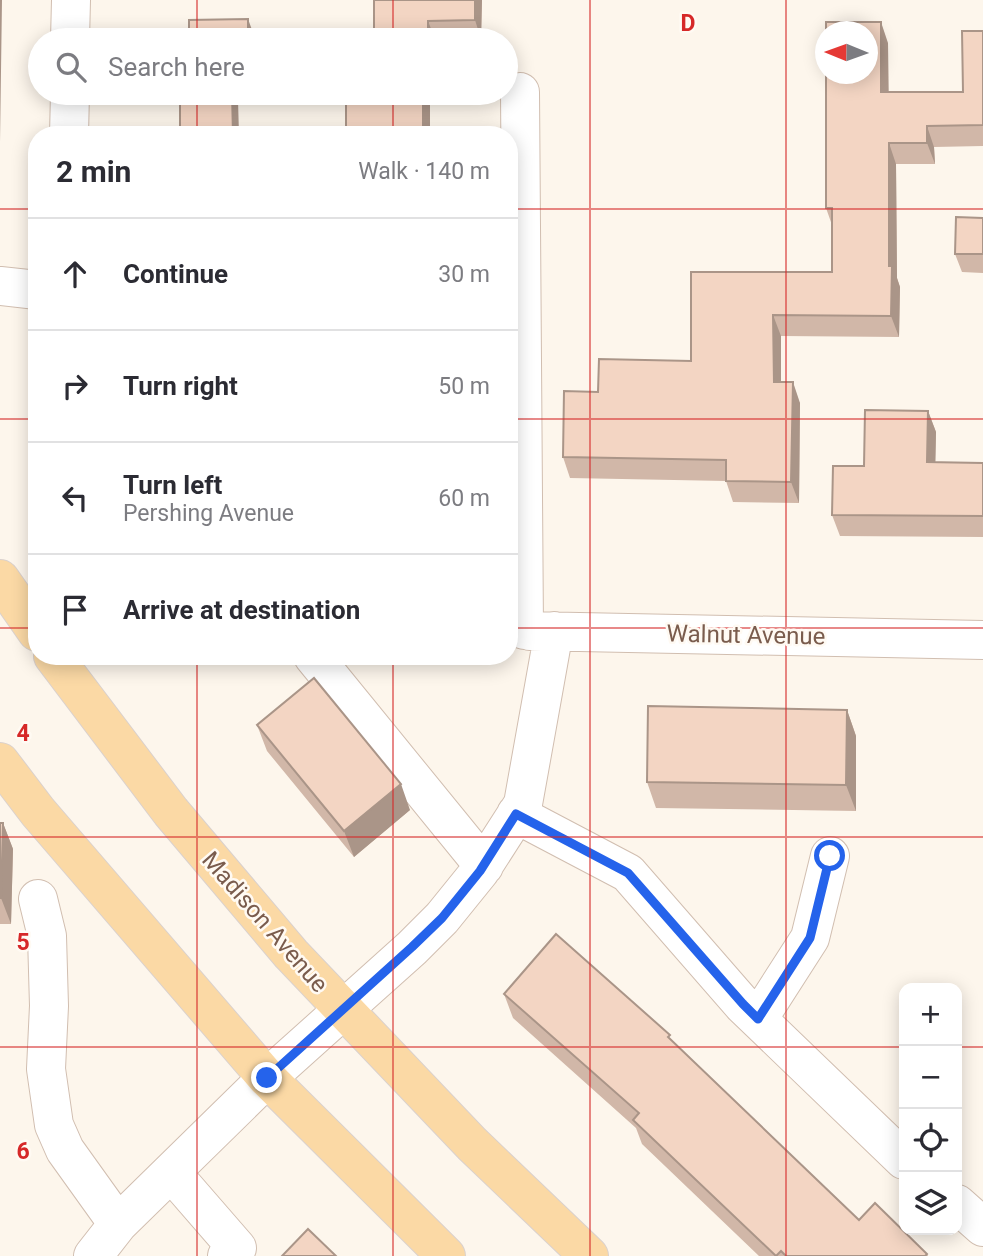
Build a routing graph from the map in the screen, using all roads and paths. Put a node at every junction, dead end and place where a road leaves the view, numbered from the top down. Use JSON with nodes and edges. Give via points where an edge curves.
{"nodes":[{"id":1,"x":71,"y":0,"type":"edge"},
{"id":2,"x":70,"y":28,"type":"edge"},
{"id":3,"x":520,"y":92,"type":"dead end"},
{"id":4,"x":70,"y":105,"type":"edge"},
{"id":5,"x":69,"y":126,"type":"edge"},
{"id":6,"x":0,"y":286,"type":"edge"},
{"id":7,"x":28,"y":289,"type":"edge"},
{"id":8,"x":0,"y":579,"type":"edge"},
{"id":9,"x":28,"y":619,"type":"edge"},
{"id":10,"x":529,"y":630,"type":"edge"},
{"id":11,"x":983,"y":640,"type":"edge"},
{"id":12,"x":60,"y":665,"type":"edge"},
{"id":13,"x":320,"y":665,"type":"edge"},
{"id":14,"x":0,"y":762,"type":"edge"},
{"id":15,"x":516,"y":814,"type":"junction"},
{"id":16,"x":830,"y":856,"type":"dead end"},
{"id":17,"x":484,"y":866,"type":"junction"},
{"id":18,"x":38,"y":899,"type":"dead end"},
{"id":19,"x":343,"y":1010,"type":"junction"},
{"id":20,"x":758,"y":1019,"type":"junction"},
{"id":21,"x":267,"y":1078,"type":"junction"},
{"id":22,"x":899,"y":1155,"type":"edge"},
{"id":23,"x":171,"y":1172,"type":"junction"},
{"id":24,"x":962,"y":1208,"type":"edge"},
{"id":25,"x":118,"y":1224,"type":"junction"},
{"id":26,"x":983,"y":1227,"type":"edge"},
{"id":27,"x":93,"y":1256,"type":"edge"},
{"id":28,"x":227,"y":1256,"type":"edge"},
{"id":29,"x":446,"y":1256,"type":"edge"},
{"id":30,"x":589,"y":1256,"type":"edge"}],
"edges":[{"from":1,"to":2,"type":"street"},
{"from":3,"to":10,"type":"street"},
{"from":4,"to":5,"type":"street"},
{"from":6,"to":7,"type":"street"},
{"from":8,"to":9,"type":"main road"},
{"from":10,"to":11,"type":"street","name":"Walnut Avenue"},
{"from":10,"to":15,"type":"street","via":[[523,804]]},
{"from":12,"to":19,"type":"main road","name":"Madison Avenue","via":[[171,813]]},
{"from":13,"to":17,"type":"street"},
{"from":14,"to":21,"type":"main road"},
{"from":15,"to":17,"type":"street"},
{"from":15,"to":20,"type":"street","via":[[628,873]]},
{"from":16,"to":20,"type":"street","via":[[810,938]]},
{"from":17,"to":19,"type":"street","via":[[442,918]]},
{"from":18,"to":25,"type":"street","via":[[47,936],[46,1069],[54,1125],[65,1150]]},
{"from":19,"to":21,"type":"street"},
{"from":19,"to":30,"type":"main road","name":"Madison Avenue","via":[[472,1144]]},
{"from":20,"to":22,"type":"street"},
{"from":21,"to":23,"type":"street"},
{"from":21,"to":29,"type":"main road"},
{"from":23,"to":25,"type":"street"},
{"from":23,"to":28,"type":"street","via":[[237,1248]]},
{"from":24,"to":26,"type":"street"},
{"from":25,"to":27,"type":"street"}]}
